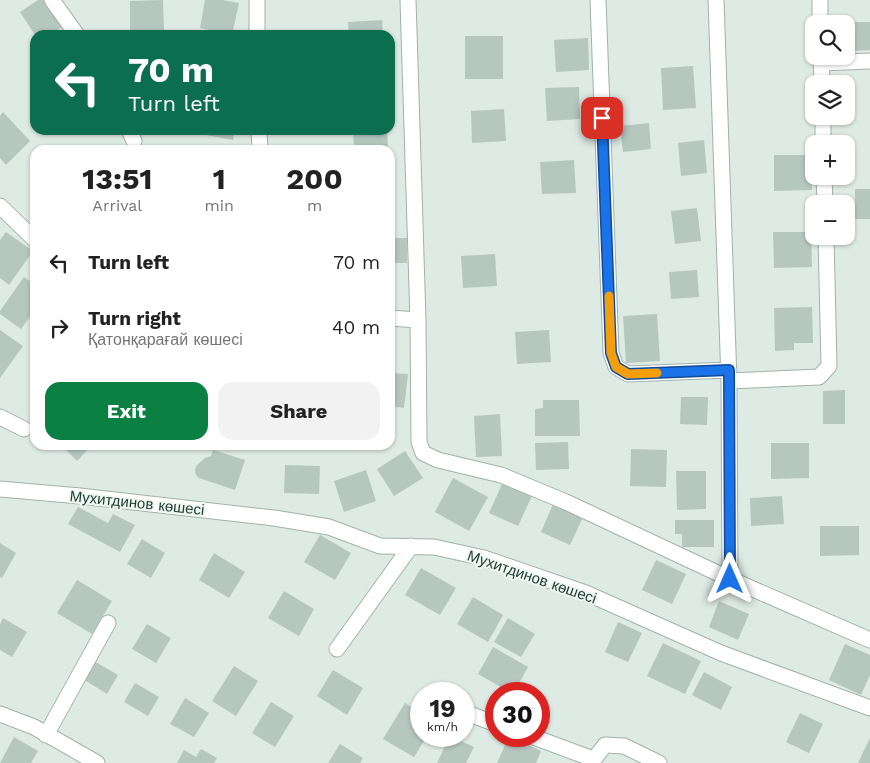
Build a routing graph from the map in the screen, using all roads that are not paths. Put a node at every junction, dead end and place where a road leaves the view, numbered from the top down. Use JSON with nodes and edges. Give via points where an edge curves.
{"nodes":[{"id":1,"x":52,"y":0,"type":"edge"},
{"id":2,"x":257,"y":0,"type":"edge"},
{"id":3,"x":408,"y":0,"type":"edge"},
{"id":4,"x":598,"y":0,"type":"edge"},
{"id":5,"x":716,"y":0,"type":"edge"},
{"id":6,"x":820,"y":0,"type":"edge"},
{"id":7,"x":820,"y":15,"type":"edge"},
{"id":8,"x":73,"y":30,"type":"edge"},
{"id":9,"x":257,"y":30,"type":"edge"},
{"id":10,"x":855,"y":61,"type":"edge"},
{"id":11,"x":870,"y":61,"type":"edge"},
{"id":12,"x":0,"y":206,"type":"edge"},
{"id":13,"x":30,"y":235,"type":"edge"},
{"id":14,"x":826,"y":245,"type":"edge"},
{"id":15,"x":395,"y":318,"type":"edge"},
{"id":16,"x":418,"y":320,"type":"junction"},
{"id":17,"x":729,"y":375,"type":"junction"},
{"id":18,"x":0,"y":417,"type":"edge"},
{"id":19,"x":24,"y":430,"type":"dead end"},
{"id":20,"x":0,"y":489,"type":"edge"},
{"id":21,"x":411,"y":546,"type":"junction"},
{"id":22,"x":730,"y":579,"type":"junction"},
{"id":23,"x":108,"y":623,"type":"dead end"},
{"id":24,"x":870,"y":640,"type":"edge"},
{"id":25,"x":337,"y":650,"type":"dead end"},
{"id":26,"x":870,"y":708,"type":"edge"},
{"id":27,"x":0,"y":714,"type":"edge"},
{"id":28,"x":46,"y":734,"type":"junction"},
{"id":29,"x":550,"y":744,"type":"edge"},
{"id":30,"x":592,"y":761,"type":"edge"},
{"id":31,"x":97,"y":763,"type":"edge"},
{"id":32,"x":659,"y":763,"type":"edge"}],
"edges":[{"from":1,"to":8,"type":"street"},
{"from":2,"to":9,"type":"street"},
{"from":3,"to":16,"type":"street"},
{"from":4,"to":17,"type":"street","via":[[611,353],[616,367],[628,374]]},
{"from":5,"to":17,"type":"street"},
{"from":6,"to":7,"type":"street"},
{"from":10,"to":11,"type":"street"},
{"from":12,"to":13,"type":"street"},
{"from":14,"to":17,"type":"street","via":[[829,366],[819,377]]},
{"from":15,"to":16,"type":"street"},
{"from":16,"to":22,"type":"street","via":[[419,442],[424,453],[438,460],[501,475]]},
{"from":17,"to":22,"type":"street"},
{"from":18,"to":19,"type":"street"},
{"from":20,"to":21,"type":"street","name":"Мухитдинов көшесі","via":[[274,518],[328,528],[380,546]]},
{"from":21,"to":25,"type":"street"},
{"from":21,"to":26,"type":"street","name":"Мухитдинов көшесі","via":[[434,547],[484,558],[586,594],[721,652]]},
{"from":22,"to":24,"type":"street"},
{"from":23,"to":28,"type":"street"},
{"from":27,"to":28,"type":"street"},
{"from":28,"to":31,"type":"street"},
{"from":29,"to":30,"type":"street"},
{"from":30,"to":32,"type":"street","via":[[605,745],[624,746]]}]}
